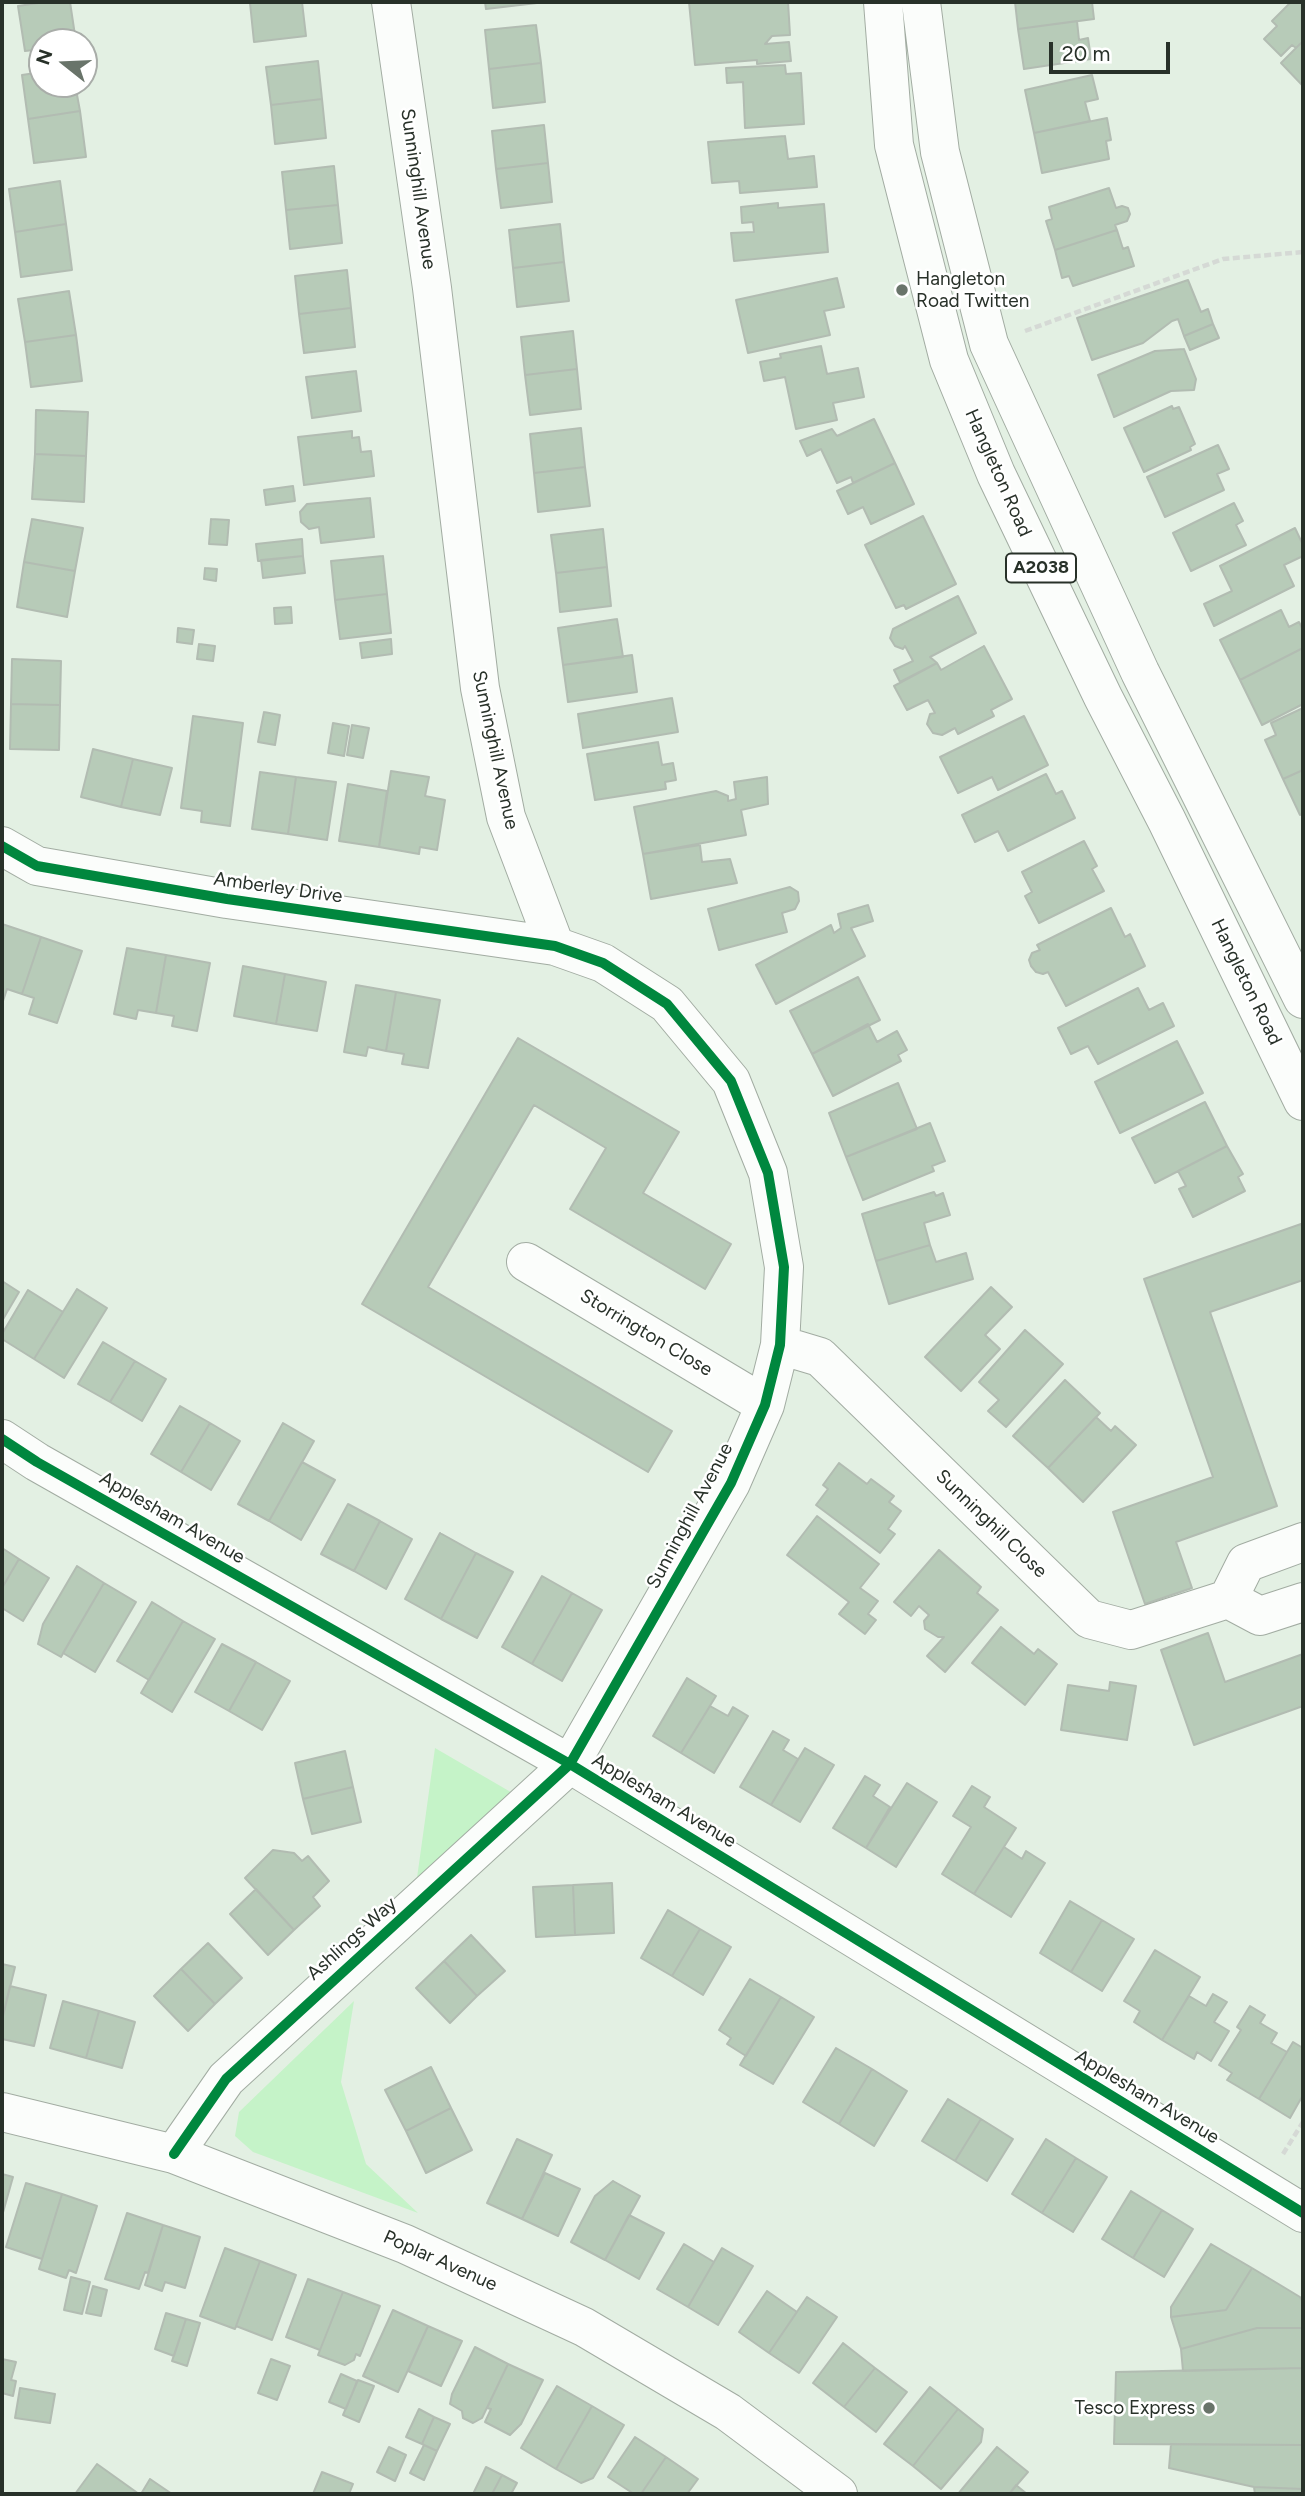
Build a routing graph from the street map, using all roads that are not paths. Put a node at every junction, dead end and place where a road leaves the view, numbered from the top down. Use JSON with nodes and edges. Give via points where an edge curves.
{"nodes":[{"id":1,"x":391,"y":2,"type":"edge"},
{"id":2,"x":883,"y":2,"type":"edge"},
{"id":3,"x":892,"y":2,"type":"edge"},
{"id":4,"x":921,"y":2,"type":"edge"},
{"id":5,"x":1140,"y":672,"type":"junction"},
{"id":6,"x":1102,"y":697,"type":"junction"},
{"id":7,"x":2,"y":846,"type":"edge"},
{"id":8,"x":555,"y":946,"type":"junction"},
{"id":9,"x":1303,"y":999,"type":"edge"},
{"id":10,"x":1303,"y":1101,"type":"edge"},
{"id":11,"x":526,"y":1262,"type":"dead end"},
{"id":12,"x":780,"y":1345,"type":"junction"},
{"id":13,"x":765,"y":1405,"type":"junction"},
{"id":14,"x":2,"y":1439,"type":"edge"},
{"id":15,"x":1303,"y":1542,"type":"edge"},
{"id":16,"x":1228,"y":1599,"type":"junction"},
{"id":17,"x":1303,"y":1602,"type":"edge"},
{"id":18,"x":570,"y":1764,"type":"junction"},
{"id":19,"x":2,"y":2112,"type":"edge"},
{"id":20,"x":174,"y":2154,"type":"junction"},
{"id":21,"x":1303,"y":2213,"type":"edge"},
{"id":22,"x":838,"y":2494,"type":"edge"}],
"edges":[{"from":1,"to":8,"type":"street","name":"Sunninghill Avenue","via":[[432,288],[480,688],[506,817]]},
{"from":2,"to":3,"type":"street","number":"A2038"},
{"from":2,"to":6,"type":"street","name":"Hangleton Road","number":"A2038","via":[[894,145],[949,360],[996,474]]},
{"from":4,"to":5,"type":"street","number":"A2038","via":[[940,152],[989,344]]},
{"from":5,"to":6,"type":"street"},
{"from":5,"to":9,"type":"street","number":"A2038"},
{"from":6,"to":10,"type":"street","name":"Hangleton Road","number":"A2038"},
{"from":7,"to":8,"type":"street","name":"Amberley Drive","via":[[37,866],[227,899]]},
{"from":8,"to":12,"type":"street","name":"Sunninghill Avenue","via":[[603,963],[667,1004],[731,1081],[768,1173],[784,1267]]},
{"from":11,"to":13,"type":"street","name":"Storrington Close"},
{"from":12,"to":13,"type":"street","name":"Sunninghill Avenue"},
{"from":12,"to":16,"type":"street","name":"Sunninghill Close","via":[[820,1357],[1088,1619],[1131,1630]]},
{"from":13,"to":18,"type":"street","name":"Sunninghill Avenue","via":[[731,1483]]},
{"from":14,"to":18,"type":"street","name":"Applesham Avenue"},
{"from":15,"to":16,"type":"street","via":[[1246,1563]]},
{"from":16,"to":17,"type":"street","via":[[1260,1616]]},
{"from":18,"to":20,"type":"street","name":"Ashlings Way","via":[[226,2079]]},
{"from":18,"to":21,"type":"street","name":"Applesham Avenue"},
{"from":19,"to":20,"type":"street","name":"Poplar Avenue"},
{"from":20,"to":22,"type":"street","name":"Poplar Avenue","via":[[405,2244],[584,2327],[728,2412]]}]}
